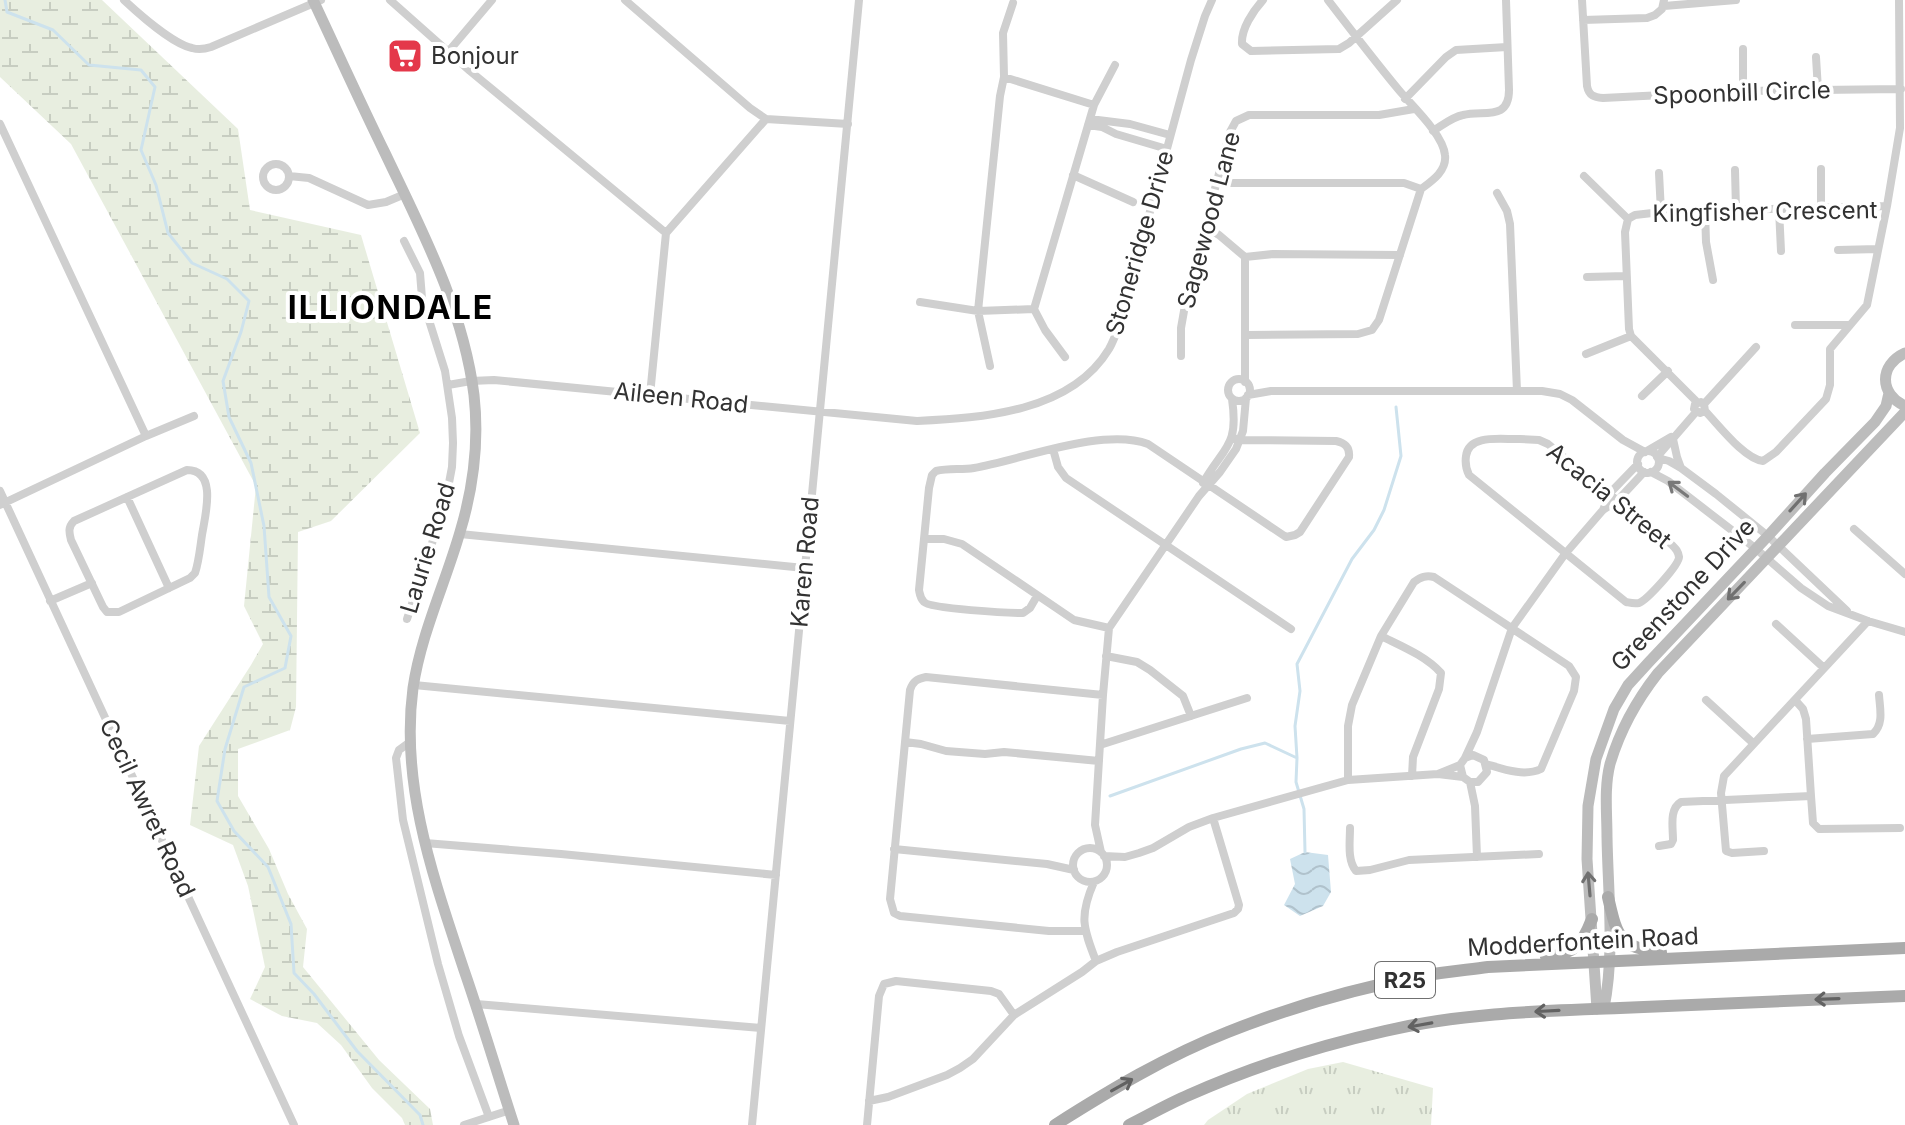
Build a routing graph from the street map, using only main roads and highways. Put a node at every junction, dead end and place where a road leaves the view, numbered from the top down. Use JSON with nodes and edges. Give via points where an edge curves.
{"nodes":[{"id":1,"x":316,"y":1,"type":"edge"},
{"id":2,"x":1904,"y":353,"type":"edge"},
{"id":3,"x":1889,"y":393,"type":"junction"},
{"id":4,"x":1905,"y":409,"type":"edge"},
{"id":5,"x":1608,"y":897,"type":"junction"},
{"id":6,"x":1592,"y":919,"type":"junction"},
{"id":7,"x":1905,"y":948,"type":"edge"},
{"id":8,"x":1784,"y":952,"type":"junction"},
{"id":9,"x":1595,"y":961,"type":"junction"},
{"id":10,"x":1610,"y":961,"type":"junction"},
{"id":11,"x":1488,"y":967,"type":"junction"},
{"id":12,"x":1905,"y":996,"type":"edge"},
{"id":13,"x":1601,"y":1008,"type":"junction"},
{"id":14,"x":514,"y":1125,"type":"edge"},
{"id":15,"x":1055,"y":1125,"type":"edge"},
{"id":16,"x":1129,"y":1125,"type":"edge"}],
"edges":[{"from":1,"to":14,"type":"main road","name":"Laurie Road","via":[[438,268],[469,364],[475,416],[473,472],[460,534],[429,621],[414,685],[410,742],[425,843]]},
{"from":2,"to":3,"type":"main road","name":"Greenstone Drive","via":[[1893,360],[1886,376]]},
{"from":3,"to":4,"type":"main road"},
{"from":6,"to":3,"type":"main road","name":"Greenstone Drive","one_way":true,"via":[[1588,806],[1596,759],[1614,709],[1638,673],[1875,422]]},
{"from":4,"to":5,"type":"main road","name":"Greenstone Drive","one_way":true,"via":[[1638,699],[1610,766],[1606,790]]},
{"from":5,"to":8,"type":"main road","via":[[1617,931],[1635,948],[1664,953]]},
{"from":5,"to":10,"type":"main road","name":"Greenstone Drive"},
{"from":6,"to":9,"type":"main road","name":"Greenstone Drive"},
{"from":6,"to":11,"type":"main road","via":[[1570,952]]},
{"from":7,"to":8,"type":"main road","name":"Modderfontein Road","number":"R25"},
{"from":8,"to":10,"type":"main road","name":"Modderfontein Road","number":"R25"},
{"from":9,"to":10,"type":"main road","name":"Modderfontein Road","number":"R25"},
{"from":9,"to":11,"type":"main road","name":"Modderfontein Road","number":"R25"},
{"from":9,"to":13,"type":"main road","name":"Greenstone Drive"},
{"from":10,"to":13,"type":"main road","name":"Greenstone Drive"},
{"from":15,"to":11,"type":"main road","name":"Modderfontein Road","number":"R25","one_way":true,"via":[[1159,1064],[1226,1033],[1359,991]]},
{"from":12,"to":13,"type":"main road","number":"R25","one_way":true},
{"from":13,"to":16,"type":"main road","number":"R25","one_way":true,"via":[[1497,1014],[1387,1030],[1251,1070]]}]}
